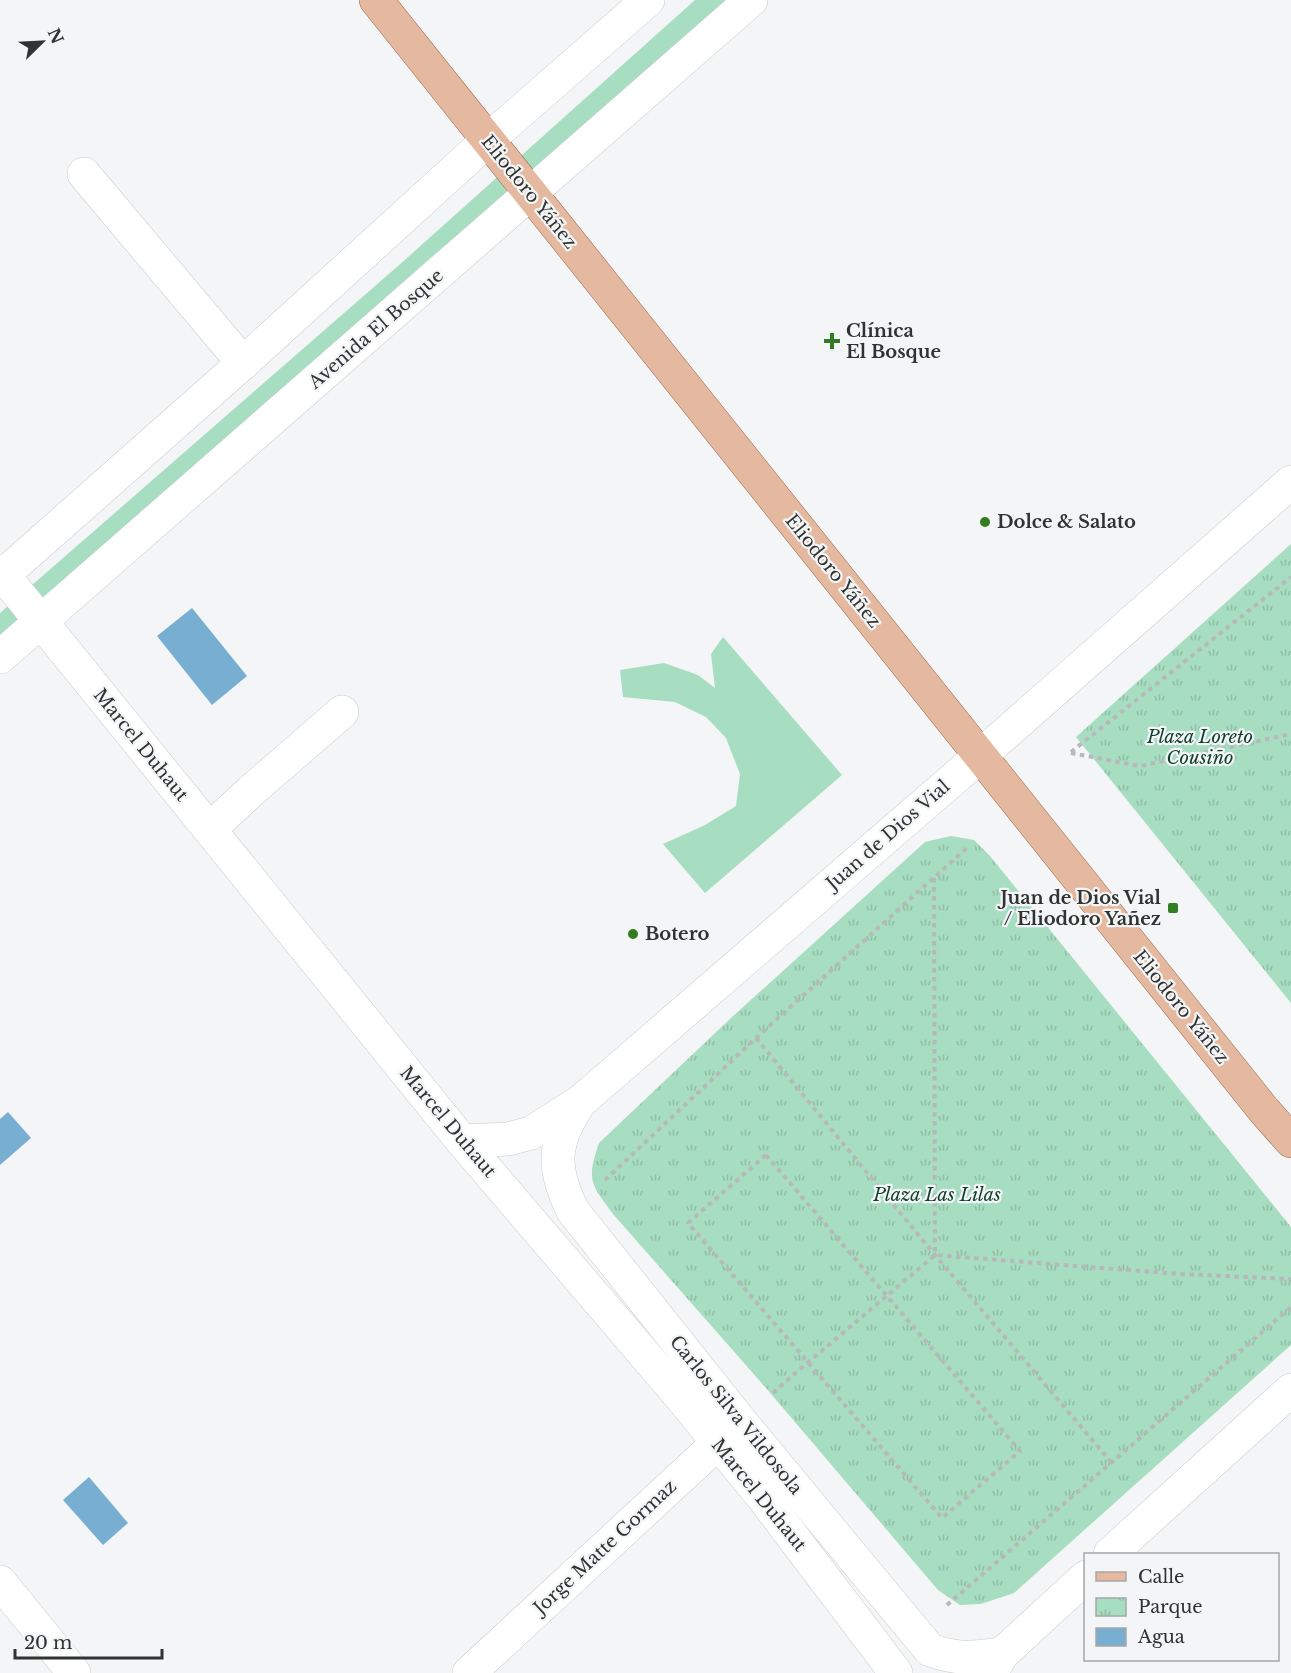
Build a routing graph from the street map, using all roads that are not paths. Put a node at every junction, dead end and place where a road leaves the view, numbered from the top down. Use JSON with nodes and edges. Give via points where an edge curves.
{"nodes":[{"id":1,"x":376,"y":0,"type":"edge"},
{"id":2,"x":648,"y":0,"type":"edge"},
{"id":3,"x":751,"y":0,"type":"edge"},
{"id":4,"x":488,"y":140,"type":"junction"},
{"id":5,"x":84,"y":174,"type":"dead end"},
{"id":6,"x":531,"y":193,"type":"junction"},
{"id":7,"x":243,"y":363,"type":"junction"},
{"id":8,"x":1291,"y":482,"type":"edge"},
{"id":9,"x":1,"y":575,"type":"edge"},
{"id":10,"x":41,"y":621,"type":"junction"},
{"id":11,"x":0,"y":657,"type":"edge"},
{"id":12,"x":342,"y":712,"type":"dead end"},
{"id":13,"x":980,"y":756,"type":"junction"},
{"id":14,"x":210,"y":829,"type":"junction"},
{"id":15,"x":580,"y":1102,"type":"junction"},
{"id":16,"x":462,"y":1141,"type":"junction"},
{"id":17,"x":1291,"y":1141,"type":"edge"},
{"id":18,"x":1291,"y":1389,"type":"edge"},
{"id":19,"x":730,"y":1433,"type":"junction"},
{"id":20,"x":1111,"y":1553,"type":"edge"},
{"id":21,"x":1084,"y":1579,"type":"edge"},
{"id":22,"x":0,"y":1582,"type":"edge"},
{"id":23,"x":996,"y":1663,"type":"edge"},
{"id":24,"x":74,"y":1673,"type":"edge"},
{"id":25,"x":469,"y":1673,"type":"edge"},
{"id":26,"x":896,"y":1673,"type":"edge"}],
"edges":[{"from":1,"to":4,"type":"main road","name":"Eliodoro Yáñez"},
{"from":2,"to":4,"type":"street"},
{"from":3,"to":6,"type":"street","name":"Avenida El Bosque"},
{"from":4,"to":6,"type":"main road","name":"Eliodoro Yáñez"},
{"from":4,"to":7,"type":"street"},
{"from":5,"to":7,"type":"street"},
{"from":6,"to":10,"type":"street","name":"Avenida El Bosque"},
{"from":6,"to":13,"type":"main road","name":"Eliodoro Yáñez"},
{"from":7,"to":9,"type":"street"},
{"from":8,"to":13,"type":"street","name":"Juan de Dios Vial"},
{"from":9,"to":10,"type":"street","name":"Marcel Duhaut"},
{"from":10,"to":11,"type":"street","name":"Avenida El Bosque"},
{"from":10,"to":14,"type":"street","name":"Marcel Duhaut"},
{"from":12,"to":14,"type":"street"},
{"from":13,"to":15,"type":"street","name":"Juan de Dios Vial"},
{"from":13,"to":17,"type":"main road","name":"Eliodoro Yáñez"},
{"from":14,"to":16,"type":"street","name":"Marcel Duhaut"},
{"from":15,"to":16,"type":"street","name":"Juan de Dios Vial","via":[[531,1133],[508,1139]]},
{"from":15,"to":19,"type":"street","name":"Carlos Silva Vildosola","via":[[559,1143],[562,1189],[573,1211]]},
{"from":16,"to":19,"type":"street","name":"Marcel Duhaut","via":[[664,1378]]},
{"from":18,"to":20,"type":"street"},
{"from":19,"to":23,"type":"street","name":"Carlos Silva Vildosola","via":[[930,1650]]},
{"from":19,"to":25,"type":"street","name":"Jorge Matte Gormaz"},
{"from":19,"to":26,"type":"street","name":"Marcel Duhaut","via":[[761,1495]]},
{"from":21,"to":23,"type":"street","name":"Carlos Silva Vildosola"},
{"from":22,"to":24,"type":"street"}]}
